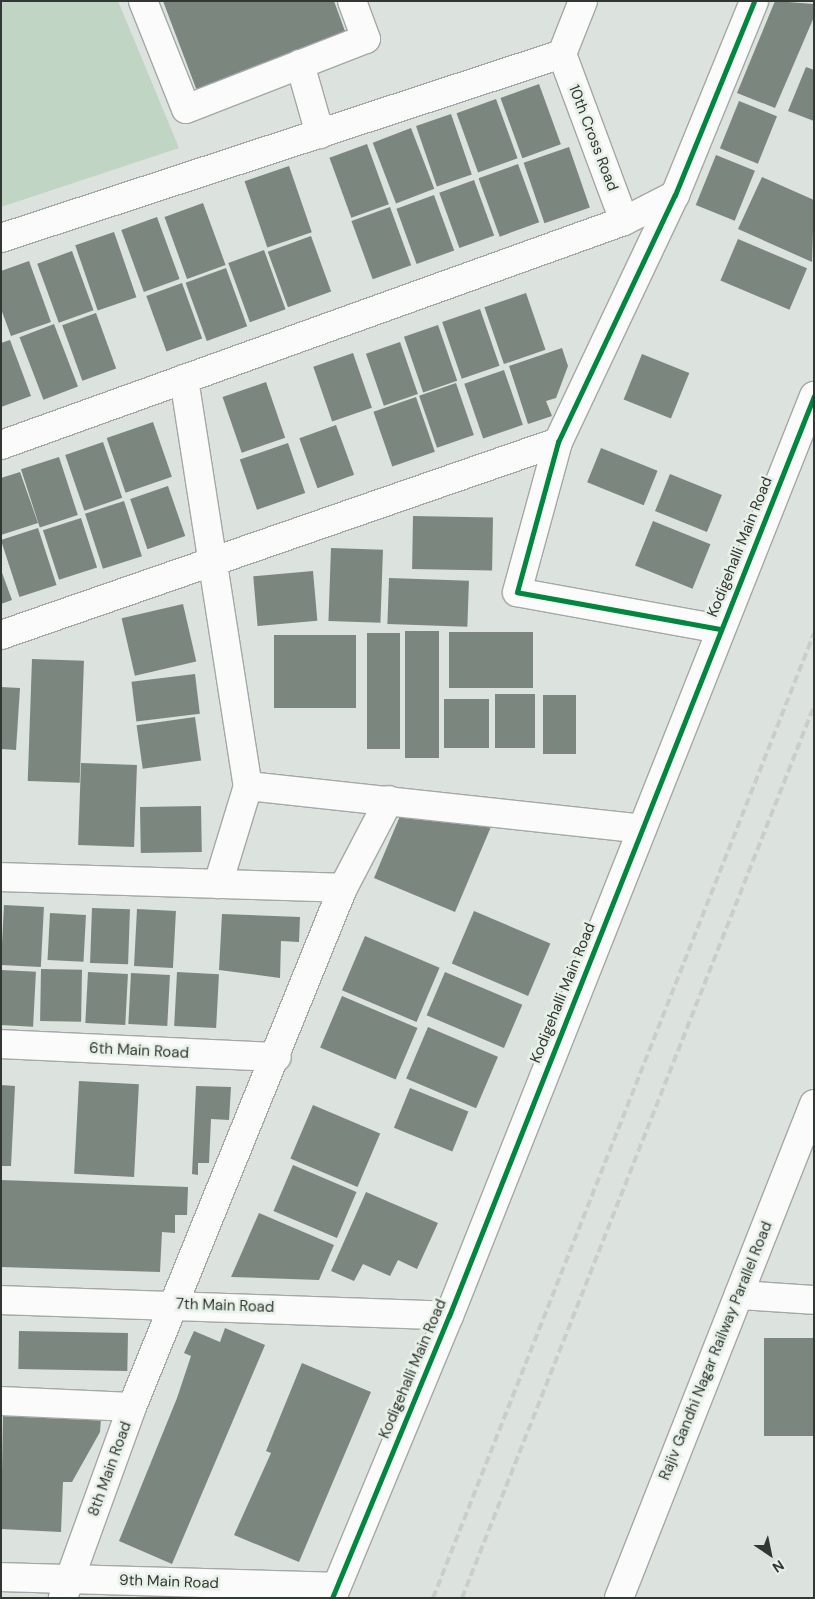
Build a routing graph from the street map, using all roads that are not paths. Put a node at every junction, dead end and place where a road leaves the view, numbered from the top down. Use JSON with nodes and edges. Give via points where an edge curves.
{"nodes":[{"id":1,"x":143,"y":1,"type":"edge"},
{"id":2,"x":352,"y":1,"type":"edge"},
{"id":3,"x":583,"y":1,"type":"edge"},
{"id":4,"x":754,"y":1,"type":"edge"},
{"id":5,"x":562,"y":54,"type":"junction"},
{"id":6,"x":300,"y":64,"type":"junction"},
{"id":7,"x":320,"y":134,"type":"junction"},
{"id":8,"x":676,"y":195,"type":"junction"},
{"id":9,"x":624,"y":221,"type":"junction"},
{"id":10,"x":1,"y":238,"type":"edge"},
{"id":11,"x":184,"y":380,"type":"junction"},
{"id":12,"x":814,"y":396,"type":"edge"},
{"id":13,"x":558,"y":442,"type":"junction"},
{"id":14,"x":1,"y":445,"type":"edge"},
{"id":15,"x":215,"y":561,"type":"junction"},
{"id":16,"x":720,"y":629,"type":"junction"},
{"id":17,"x":1,"y":635,"type":"edge"},
{"id":18,"x":248,"y":786,"type":"junction"},
{"id":19,"x":389,"y":800,"type":"junction"},
{"id":20,"x":642,"y":828,"type":"junction"},
{"id":21,"x":1,"y":878,"type":"edge"},
{"id":22,"x":218,"y":884,"type":"junction"},
{"id":23,"x":343,"y":888,"type":"junction"},
{"id":24,"x":1,"y":1044,"type":"edge"},
{"id":25,"x":277,"y":1057,"type":"junction"},
{"id":26,"x":814,"y":1104,"type":"edge"},
{"id":27,"x":738,"y":1296,"type":"junction"},
{"id":28,"x":1,"y":1300,"type":"edge"},
{"id":29,"x":814,"y":1300,"type":"edge"},
{"id":30,"x":175,"y":1304,"type":"junction"},
{"id":31,"x":449,"y":1316,"type":"junction"},
{"id":32,"x":1,"y":1401,"type":"edge"},
{"id":33,"x":132,"y":1406,"type":"junction"},
{"id":34,"x":1,"y":1576,"type":"edge"},
{"id":35,"x":67,"y":1588,"type":"edge"},
{"id":36,"x":334,"y":1592,"type":"edge"},
{"id":37,"x":619,"y":1598,"type":"edge"}],
"edges":[{"from":1,"to":6,"type":"street","via":[[186,109]]},
{"from":2,"to":6,"type":"street","via":[[366,39]]},
{"from":3,"to":5,"type":"street"},
{"from":4,"to":8,"type":"street"},
{"from":5,"to":7,"type":"street"},
{"from":5,"to":9,"type":"street","name":"10th Cross Road"},
{"from":6,"to":7,"type":"street"},
{"from":7,"to":10,"type":"street"},
{"from":8,"to":9,"type":"street"},
{"from":8,"to":13,"type":"street"},
{"from":9,"to":11,"type":"street"},
{"from":11,"to":14,"type":"street"},
{"from":11,"to":15,"type":"street"},
{"from":12,"to":16,"type":"street","name":"Kodigehalli Main Road"},
{"from":13,"to":15,"type":"street"},
{"from":13,"to":16,"type":"street","via":[[517,592]]},
{"from":15,"to":17,"type":"street"},
{"from":15,"to":18,"type":"street"},
{"from":16,"to":20,"type":"street","name":"Kodigehalli Main Road"},
{"from":18,"to":19,"type":"street"},
{"from":18,"to":22,"type":"street"},
{"from":19,"to":20,"type":"street"},
{"from":19,"to":23,"type":"street"},
{"from":20,"to":31,"type":"street","name":"Kodigehalli Main Road"},
{"from":21,"to":22,"type":"street"},
{"from":22,"to":23,"type":"street"},
{"from":23,"to":25,"type":"street"},
{"from":24,"to":25,"type":"street","name":"6th Main Road"},
{"from":25,"to":30,"type":"street"},
{"from":26,"to":27,"type":"street","name":"Rajiv Gandhi Nagar Railway Parallel Road"},
{"from":27,"to":29,"type":"street"},
{"from":27,"to":37,"type":"street","name":"Rajiv Gandhi Nagar Railway Parallel Road"},
{"from":28,"to":30,"type":"street","name":"7th Main Road"},
{"from":30,"to":31,"type":"street","name":"7th Main Road"},
{"from":30,"to":33,"type":"street"},
{"from":31,"to":36,"type":"street","name":"Kodigehalli Main Road"},
{"from":32,"to":33,"type":"street","name":"8th Main Road"},
{"from":33,"to":35,"type":"street","name":"8th Main Road"},
{"from":34,"to":35,"type":"street","name":"9th Main Road"},
{"from":35,"to":36,"type":"street","name":"9th Main Road"}]}
